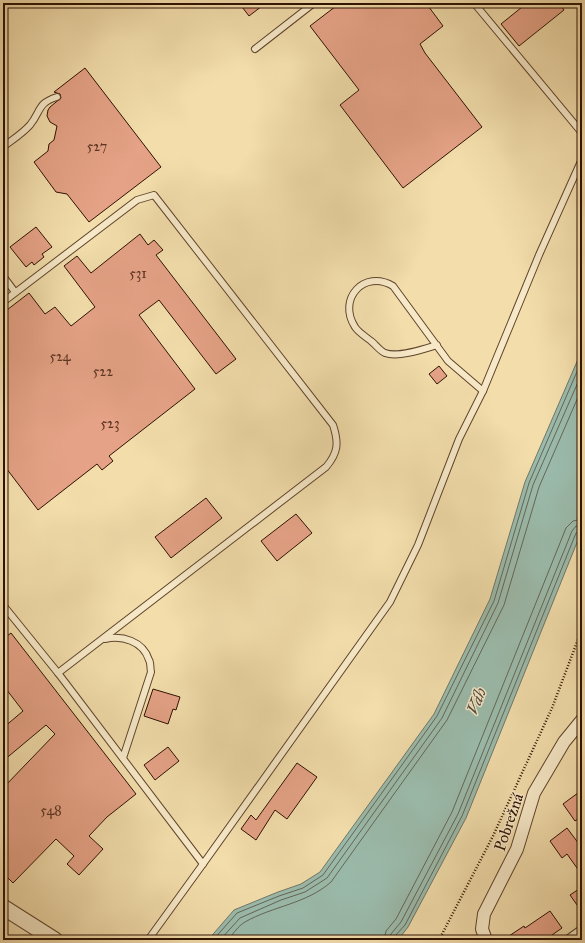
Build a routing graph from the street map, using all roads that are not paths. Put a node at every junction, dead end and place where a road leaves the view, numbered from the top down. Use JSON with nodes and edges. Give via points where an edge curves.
{"nodes":[{"id":1,"x":314,"y":3,"type":"edge"},
{"id":2,"x":474,"y":3,"type":"edge"},
{"id":3,"x":254,"y":49,"type":"dead end"},
{"id":4,"x":57,"y":97,"type":"dead end"},
{"id":5,"x":582,"y":133,"type":"edge"},
{"id":6,"x":3,"y":147,"type":"edge"},
{"id":7,"x":582,"y":159,"type":"edge"},
{"id":8,"x":3,"y":276,"type":"edge"},
{"id":9,"x":16,"y":292,"type":"junction"},
{"id":10,"x":3,"y":302,"type":"edge"},
{"id":11,"x":437,"y":345,"type":"junction"},
{"id":12,"x":483,"y":391,"type":"junction"},
{"id":13,"x":3,"y":605,"type":"edge"},
{"id":14,"x":102,"y":639,"type":"junction"},
{"id":15,"x":58,"y":673,"type":"junction"},
{"id":16,"x":582,"y":720,"type":"edge"},
{"id":17,"x":124,"y":758,"type":"junction"},
{"id":18,"x":203,"y":864,"type":"junction"},
{"id":19,"x":3,"y":907,"type":"edge"},
{"id":20,"x":582,"y":932,"type":"edge"},
{"id":21,"x":55,"y":940,"type":"edge"},
{"id":22,"x":148,"y":940,"type":"edge"},
{"id":23,"x":486,"y":940,"type":"edge"},
{"id":24,"x":570,"y":940,"type":"edge"}],
"edges":[{"from":1,"to":3,"type":"lane"},
{"from":2,"to":5,"type":"lane"},
{"from":4,"to":6,"type":"lane","via":[[43,104],[31,124]]},
{"from":7,"to":12,"type":"lane","via":[[538,255]]},
{"from":8,"to":9,"type":"lane"},
{"from":9,"to":10,"type":"lane"},
{"from":9,"to":14,"type":"lane","via":[[137,200],[154,195],[333,425],[336,433],[336,451],[326,467]]},
{"from":11,"to":11,"type":"lane","via":[[406,354],[386,353],[355,327],[349,308],[352,295],[361,285],[368,282],[382,281],[393,286]]},
{"from":11,"to":12,"type":"lane","via":[[448,361]]},
{"from":12,"to":18,"type":"lane","via":[[459,439],[418,544],[390,602]]},
{"from":13,"to":15,"type":"lane"},
{"from":14,"to":15,"type":"lane"},
{"from":14,"to":17,"type":"lane","via":[[128,639],[137,644],[149,659],[151,672]]},
{"from":15,"to":17,"type":"lane"},
{"from":16,"to":23,"type":"street","name":"Pobrežná","via":[[564,742],[534,793],[517,849],[484,914],[482,929]]},
{"from":17,"to":18,"type":"lane"},
{"from":18,"to":22,"type":"lane"},
{"from":19,"to":21,"type":"street"},
{"from":20,"to":24,"type":"street"}]}
